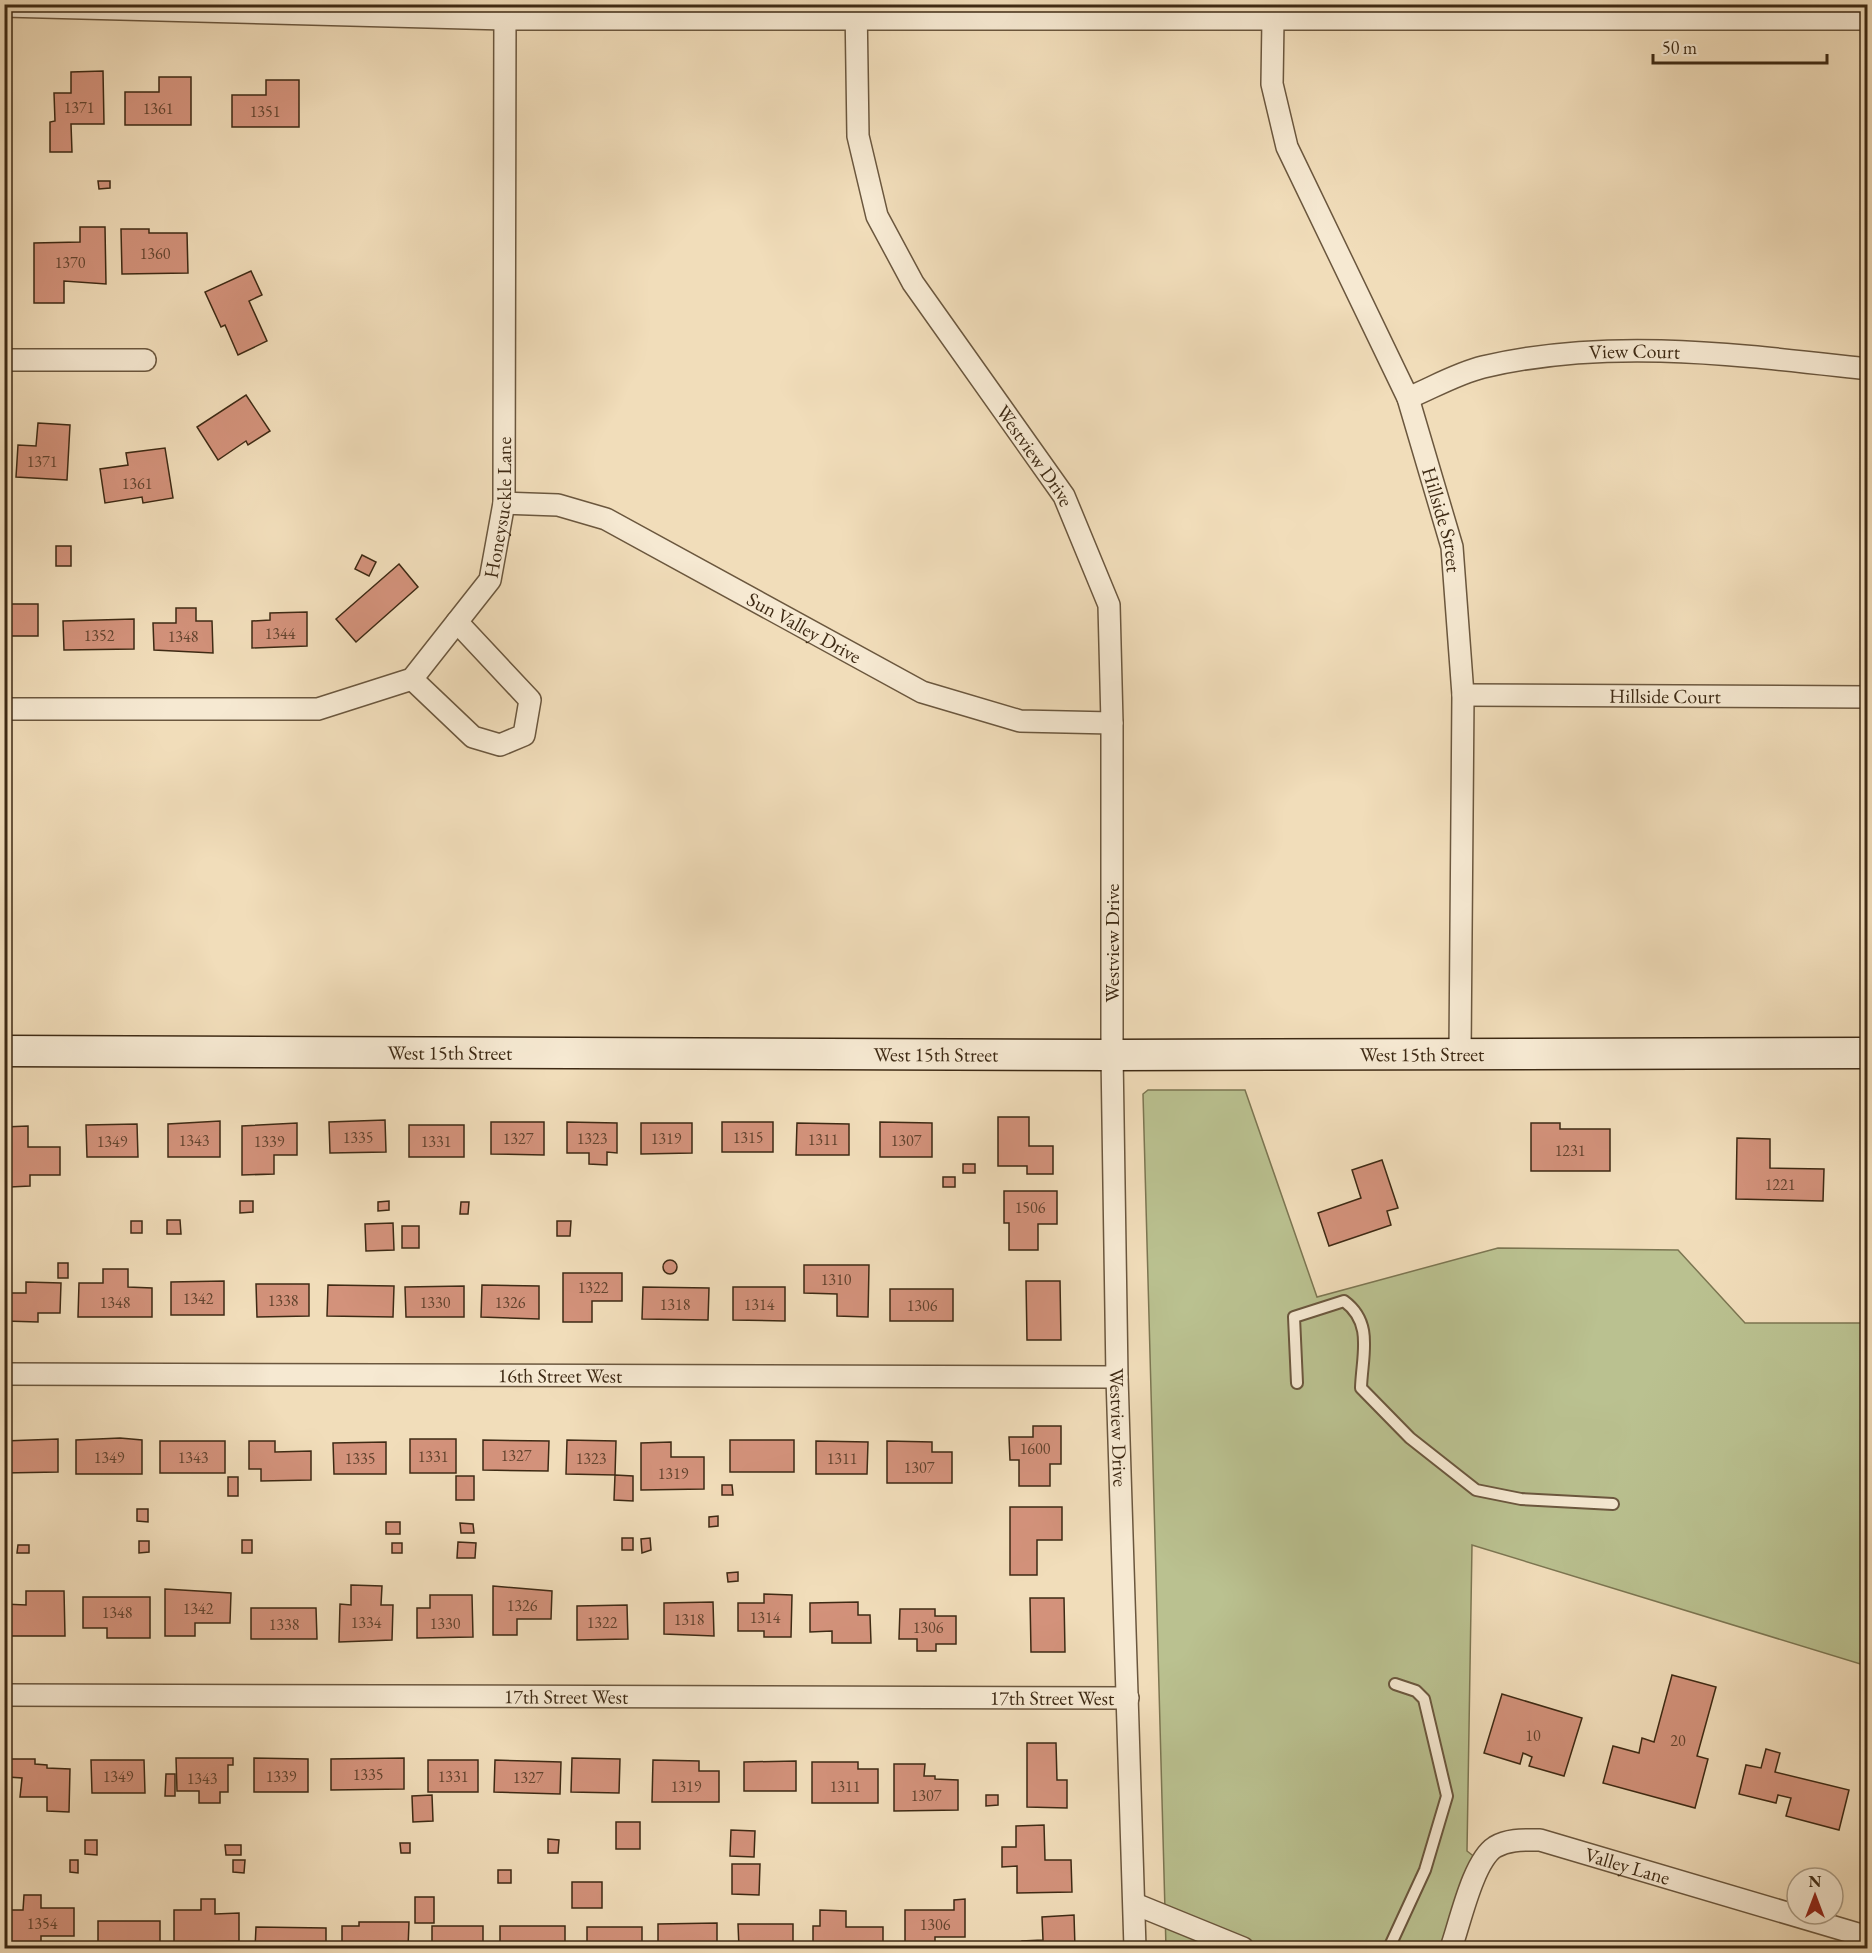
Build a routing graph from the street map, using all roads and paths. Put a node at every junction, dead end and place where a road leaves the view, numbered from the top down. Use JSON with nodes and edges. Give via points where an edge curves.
{"nodes":[{"id":1,"x":4,"y":6,"type":"edge"},
{"id":2,"x":505,"y":12,"type":"edge"},
{"id":3,"x":856,"y":12,"type":"edge"},
{"id":4,"x":1868,"y":19,"type":"edge"},
{"id":5,"x":1273,"y":20,"type":"junction"},
{"id":6,"x":4,"y":360,"type":"edge"},
{"id":7,"x":145,"y":360,"type":"dead end"},
{"id":8,"x":1868,"y":369,"type":"edge"},
{"id":9,"x":1408,"y":398,"type":"junction"},
{"id":10,"x":504,"y":503,"type":"junction"},
{"id":11,"x":458,"y":622,"type":"junction"},
{"id":12,"x":412,"y":679,"type":"junction"},
{"id":13,"x":1462,"y":695,"type":"junction"},
{"id":14,"x":1868,"y":697,"type":"edge"},
{"id":15,"x":4,"y":709,"type":"edge"},
{"id":16,"x":1112,"y":723,"type":"junction"},
{"id":17,"x":4,"y":1051,"type":"edge"},
{"id":18,"x":1460,"y":1053,"type":"junction"},
{"id":19,"x":1868,"y":1053,"type":"edge"},
{"id":20,"x":1112,"y":1055,"type":"junction"},
{"id":21,"x":4,"y":1374,"type":"edge"},
{"id":22,"x":1117,"y":1377,"type":"junction"},
{"id":23,"x":1297,"y":1383,"type":"dead end"},
{"id":24,"x":1613,"y":1504,"type":"dead end"},
{"id":25,"x":1395,"y":1684,"type":"dead end"},
{"id":26,"x":4,"y":1695,"type":"edge"},
{"id":27,"x":1128,"y":1698,"type":"junction"},
{"id":28,"x":1135,"y":1904,"type":"junction"},
{"id":29,"x":1868,"y":1937,"type":"edge"},
{"id":30,"x":1135,"y":1948,"type":"edge"},
{"id":31,"x":1243,"y":1948,"type":"edge"},
{"id":32,"x":1389,"y":1948,"type":"edge"},
{"id":33,"x":1451,"y":1948,"type":"edge"}],
"edges":[{"from":1,"to":2,"type":"street"},
{"from":2,"to":3,"type":"street"},
{"from":2,"to":10,"type":"street","name":"Honeysuckle Lane"},
{"from":3,"to":5,"type":"street"},
{"from":3,"to":16,"type":"street","name":"Westview Drive","via":[[858,136],[877,216],[913,283],[1064,496],[1109,605]]},
{"from":4,"to":5,"type":"street"},
{"from":5,"to":9,"type":"street","name":"Hillside Street","via":[[1272,84],[1287,147]]},
{"from":6,"to":7,"type":"street"},
{"from":8,"to":9,"type":"street","name":"View Court","via":[[1706,352],[1567,351],[1481,367]]},
{"from":9,"to":13,"type":"street","name":"Hillside Street","via":[[1452,547]]},
{"from":10,"to":11,"type":"street","name":"Honeysuckle Lane","via":[[490,580]]},
{"from":10,"to":16,"type":"street","name":"Sun Valley Drive","via":[[558,505],[606,519],[922,692],[1020,720]]},
{"from":11,"to":12,"type":"street","name":"Honeysuckle Lane"},
{"from":11,"to":12,"type":"street","via":[[530,700],[524,735],[500,745],[473,737]]},
{"from":12,"to":15,"type":"street","via":[[318,709]]},
{"from":13,"to":14,"type":"street","name":"Hillside Court"},
{"from":13,"to":18,"type":"street","name":"Hillside Street"},
{"from":16,"to":20,"type":"street","name":"Westview Drive"},
{"from":17,"to":20,"type":"street","name":"West 15th Street"},
{"from":18,"to":19,"type":"street","name":"West 15th Street"},
{"from":18,"to":20,"type":"street","name":"West 15th Street"},
{"from":20,"to":22,"type":"street","name":"Westview Drive"},
{"from":21,"to":22,"type":"street","name":"16th Street West"},
{"from":22,"to":27,"type":"street","name":"Westview Drive"},
{"from":23,"to":24,"type":"lane","via":[[1294,1317],[1344,1301],[1362,1318],[1361,1388],[1410,1438],[1476,1490],[1521,1499]]},
{"from":25,"to":32,"type":"lane","via":[[1416,1691],[1424,1699],[1447,1796],[1425,1870]]},
{"from":26,"to":27,"type":"street","name":"17th Street West"},
{"from":27,"to":28,"type":"street","name":"Westview Drive"},
{"from":28,"to":30,"type":"street","name":"Westview Drive"},
{"from":28,"to":31,"type":"street"},
{"from":29,"to":33,"type":"street","name":"Valley Lane","via":[[1540,1839],[1515,1839],[1494,1848],[1480,1862]]}]}
